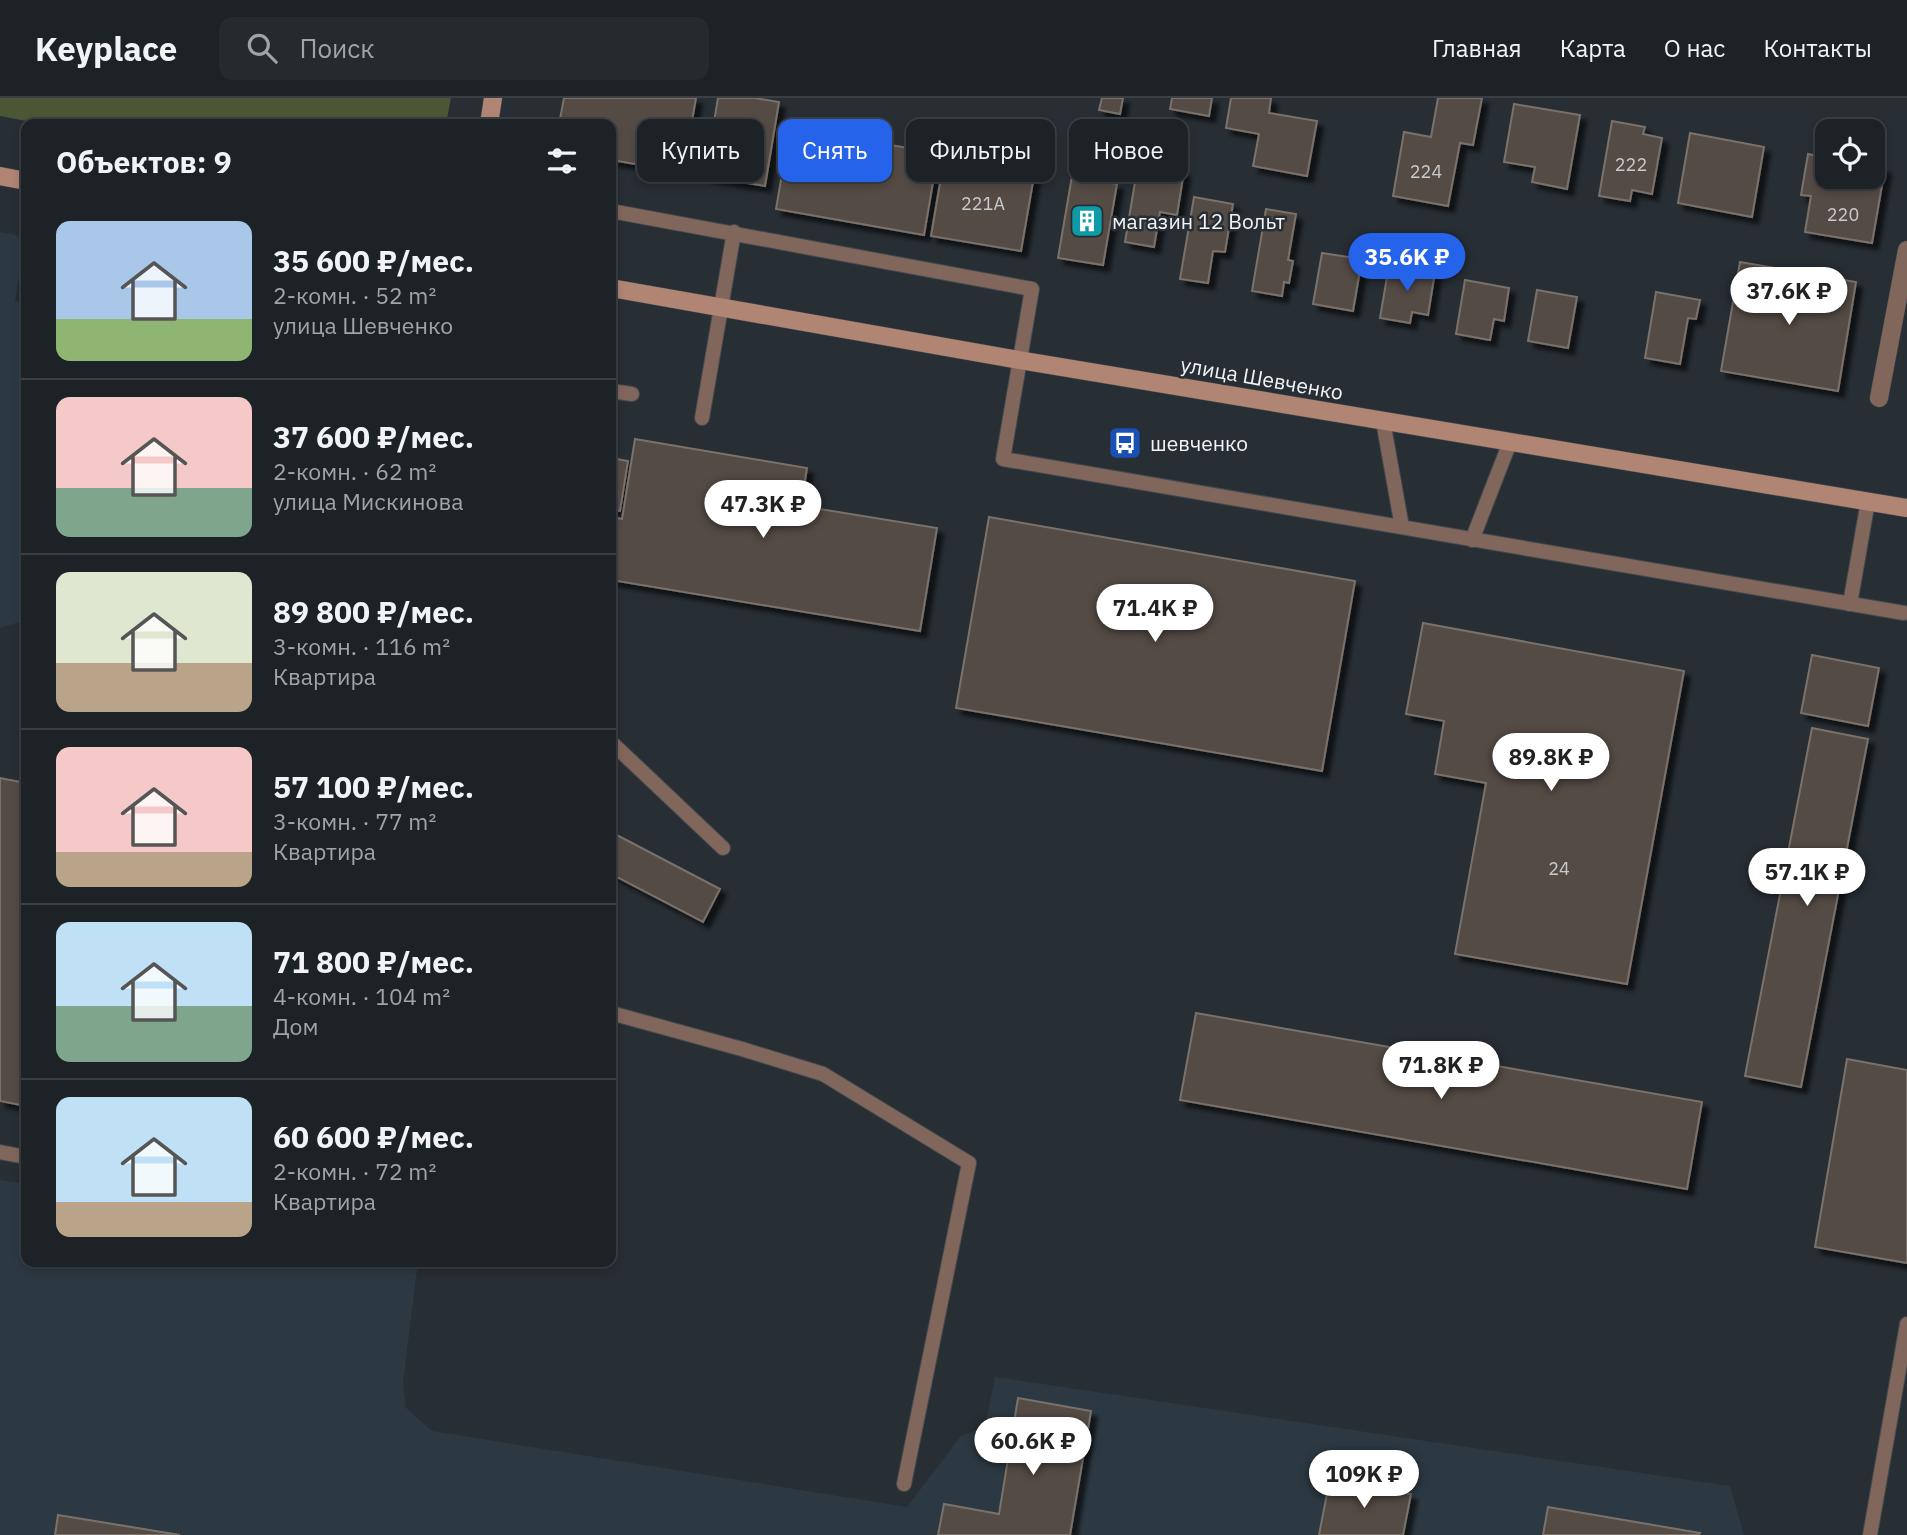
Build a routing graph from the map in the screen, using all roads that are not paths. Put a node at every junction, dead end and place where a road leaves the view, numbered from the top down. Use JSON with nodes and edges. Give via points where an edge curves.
{"nodes":[{"id":1,"x":493,"y":98,"type":"edge"},
{"id":2,"x":490,"y":119,"type":"edge"},
{"id":3,"x":0,"y":176,"type":"edge"},
{"id":4,"x":21,"y":180,"type":"edge"},
{"id":5,"x":616,"y":212,"type":"edge"},
{"id":6,"x":734,"y":232,"type":"junction"},
{"id":7,"x":1907,"y":250,"type":"edge"},
{"id":8,"x":616,"y":289,"type":"edge"},
{"id":9,"x":721,"y":308,"type":"junction"},
{"id":10,"x":1019,"y":360,"type":"junction"},
{"id":11,"x":616,"y":392,"type":"edge"},
{"id":12,"x":632,"y":394,"type":"dead end"},
{"id":13,"x":1879,"y":398,"type":"dead end"},
{"id":14,"x":702,"y":418,"type":"dead end"},
{"id":15,"x":1383,"y":421,"type":"junction"},
{"id":16,"x":1510,"y":442,"type":"junction"},
{"id":17,"x":1868,"y":501,"type":"junction"},
{"id":18,"x":1907,"y":508,"type":"edge"},
{"id":19,"x":1402,"y":527,"type":"junction"},
{"id":20,"x":1472,"y":540,"type":"junction"},
{"id":21,"x":1850,"y":604,"type":"junction"},
{"id":22,"x":1904,"y":613,"type":"dead end"},
{"id":23,"x":616,"y":747,"type":"edge"},
{"id":24,"x":723,"y":848,"type":"dead end"},
{"id":25,"x":616,"y":1014,"type":"edge"},
{"id":26,"x":0,"y":1152,"type":"edge"},
{"id":27,"x":21,"y":1156,"type":"edge"},
{"id":28,"x":1907,"y":1324,"type":"edge"},
{"id":29,"x":904,"y":1484,"type":"dead end"},
{"id":30,"x":1870,"y":1535,"type":"edge"}],
"edges":[{"from":1,"to":2,"type":"main road"},
{"from":3,"to":4,"type":"main road"},
{"from":5,"to":6,"type":"lane"},
{"from":6,"to":9,"type":"lane"},
{"from":6,"to":10,"type":"lane","via":[[1032,289]]},
{"from":7,"to":13,"type":"street"},
{"from":8,"to":9,"type":"main road","name":"улица Шевченко"},
{"from":9,"to":10,"type":"main road","name":"улица Шевченко"},
{"from":9,"to":14,"type":"lane"},
{"from":10,"to":15,"type":"main road","name":"улица Шевченко"},
{"from":10,"to":19,"type":"lane","via":[[1003,459]]},
{"from":11,"to":12,"type":"lane"},
{"from":15,"to":16,"type":"main road","name":"улица Шевченко"},
{"from":15,"to":19,"type":"lane"},
{"from":16,"to":17,"type":"main road","name":"улица Шевченко"},
{"from":16,"to":20,"type":"lane"},
{"from":17,"to":18,"type":"main road","name":"улица Шевченко"},
{"from":17,"to":21,"type":"lane"},
{"from":19,"to":20,"type":"lane"},
{"from":20,"to":21,"type":"lane"},
{"from":21,"to":22,"type":"lane"},
{"from":23,"to":24,"type":"lane"},
{"from":25,"to":29,"type":"lane","via":[[823,1074],[969,1163]]},
{"from":26,"to":27,"type":"lane"},
{"from":28,"to":30,"type":"lane"}]}
